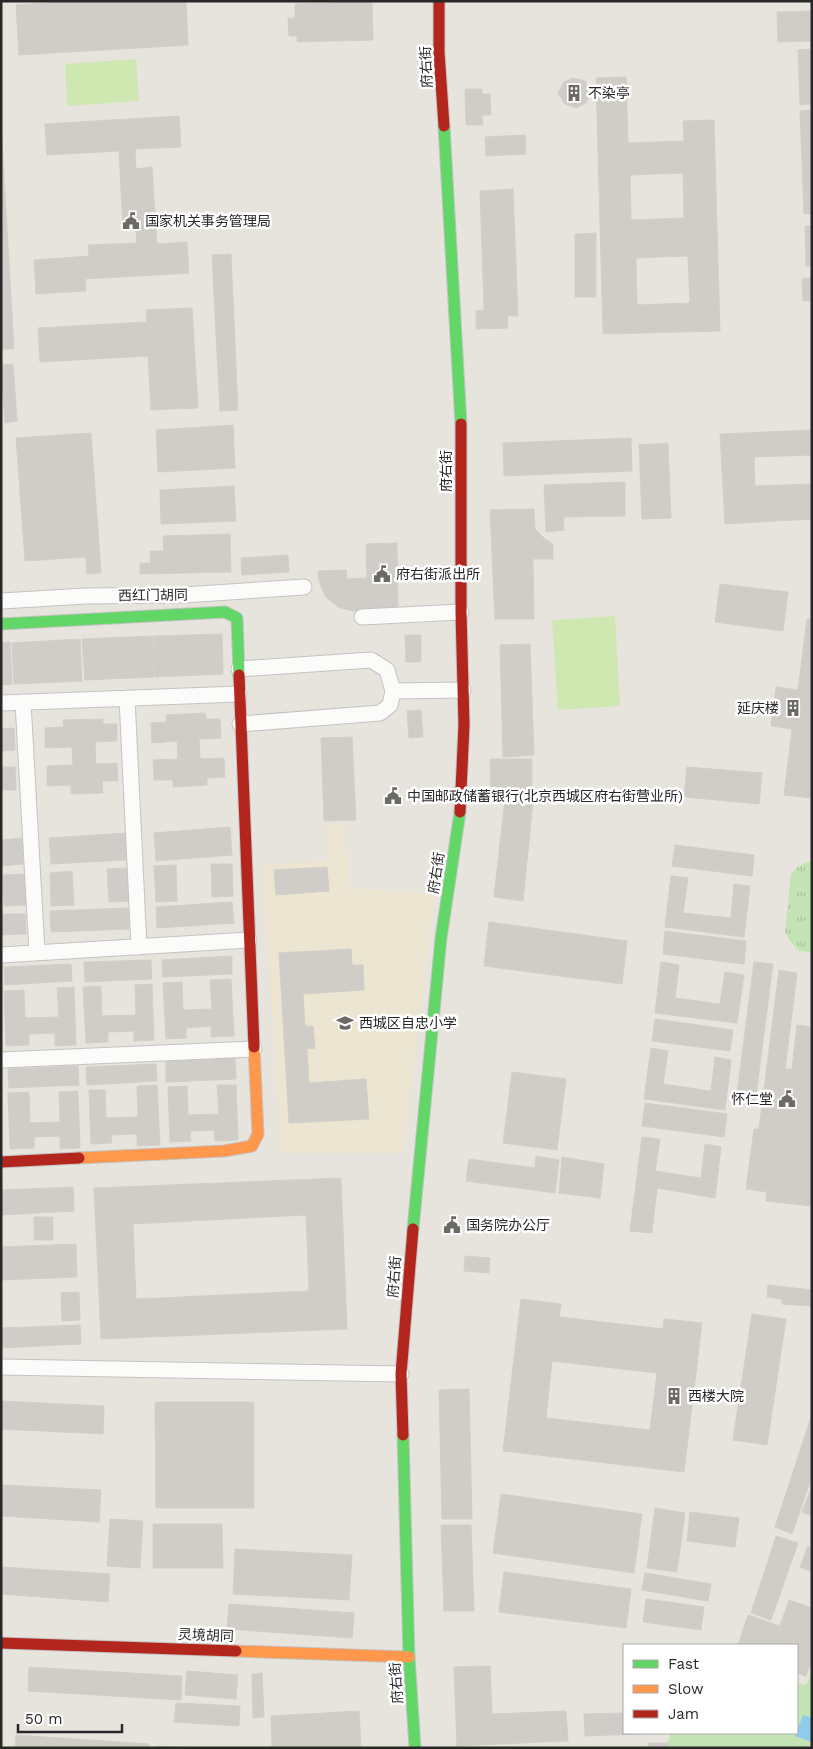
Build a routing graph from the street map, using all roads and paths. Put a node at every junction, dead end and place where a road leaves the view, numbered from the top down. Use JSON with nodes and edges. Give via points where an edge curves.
{"nodes":[{"id":1,"x":439,"y":1,"type":"edge"},
{"id":2,"x":304,"y":587,"type":"dead end"},
{"id":3,"x":1,"y":601,"type":"edge"},
{"id":4,"x":461,"y":612,"type":"junction"},
{"id":5,"x":362,"y":617,"type":"dead end"},
{"id":6,"x":1,"y":624,"type":"edge"},
{"id":7,"x":239,"y":669,"type":"junction"},
{"id":8,"x":463,"y":690,"type":"junction"},
{"id":9,"x":393,"y":691,"type":"junction"},
{"id":10,"x":239,"y":694,"type":"junction"},
{"id":11,"x":127,"y":698,"type":"junction"},
{"id":12,"x":23,"y":702,"type":"junction"},
{"id":13,"x":1,"y":703,"type":"edge"},
{"id":14,"x":240,"y":724,"type":"junction"},
{"id":15,"x":250,"y":940,"type":"junction"},
{"id":16,"x":139,"y":947,"type":"junction"},
{"id":17,"x":38,"y":953,"type":"junction"},
{"id":18,"x":1,"y":955,"type":"edge"},
{"id":19,"x":254,"y":1049,"type":"junction"},
{"id":20,"x":1,"y":1060,"type":"edge"},
{"id":21,"x":1,"y":1162,"type":"edge"},
{"id":22,"x":1,"y":1367,"type":"edge"},
{"id":23,"x":401,"y":1374,"type":"junction"},
{"id":24,"x":1,"y":1643,"type":"edge"},
{"id":25,"x":409,"y":1657,"type":"junction"},
{"id":26,"x":415,"y":1748,"type":"edge"}],
"edges":[{"from":1,"to":4,"type":"main road","name":"府右街","via":[[461,406]]},
{"from":2,"to":3,"type":"street","name":"西红门胡同"},
{"from":4,"to":5,"type":"street"},
{"from":4,"to":8,"type":"main road","name":"府右街"},
{"from":6,"to":7,"type":"main road","via":[[225,612],[236,618]]},
{"from":7,"to":9,"type":"street","via":[[371,660],[387,670]]},
{"from":7,"to":10,"type":"main road"},
{"from":8,"to":9,"type":"street"},
{"from":8,"to":23,"type":"main road","name":"府右街","via":[[460,809],[441,938]]},
{"from":9,"to":14,"type":"street","via":[[390,705],[380,713]]},
{"from":10,"to":11,"type":"street"},
{"from":10,"to":14,"type":"main road"},
{"from":11,"to":12,"type":"street"},
{"from":11,"to":16,"type":"street"},
{"from":12,"to":13,"type":"street"},
{"from":12,"to":17,"type":"street"},
{"from":14,"to":15,"type":"main road"},
{"from":15,"to":16,"type":"street"},
{"from":15,"to":19,"type":"main road"},
{"from":16,"to":17,"type":"street"},
{"from":17,"to":18,"type":"street"},
{"from":19,"to":20,"type":"street"},
{"from":19,"to":21,"type":"main road","via":[[258,1134],[252,1146],[224,1151]]},
{"from":22,"to":23,"type":"street"},
{"from":23,"to":25,"type":"main road","name":"府右街"},
{"from":24,"to":25,"type":"main road","name":"灵境胡同"},
{"from":25,"to":26,"type":"main road","name":"府右街"}]}
